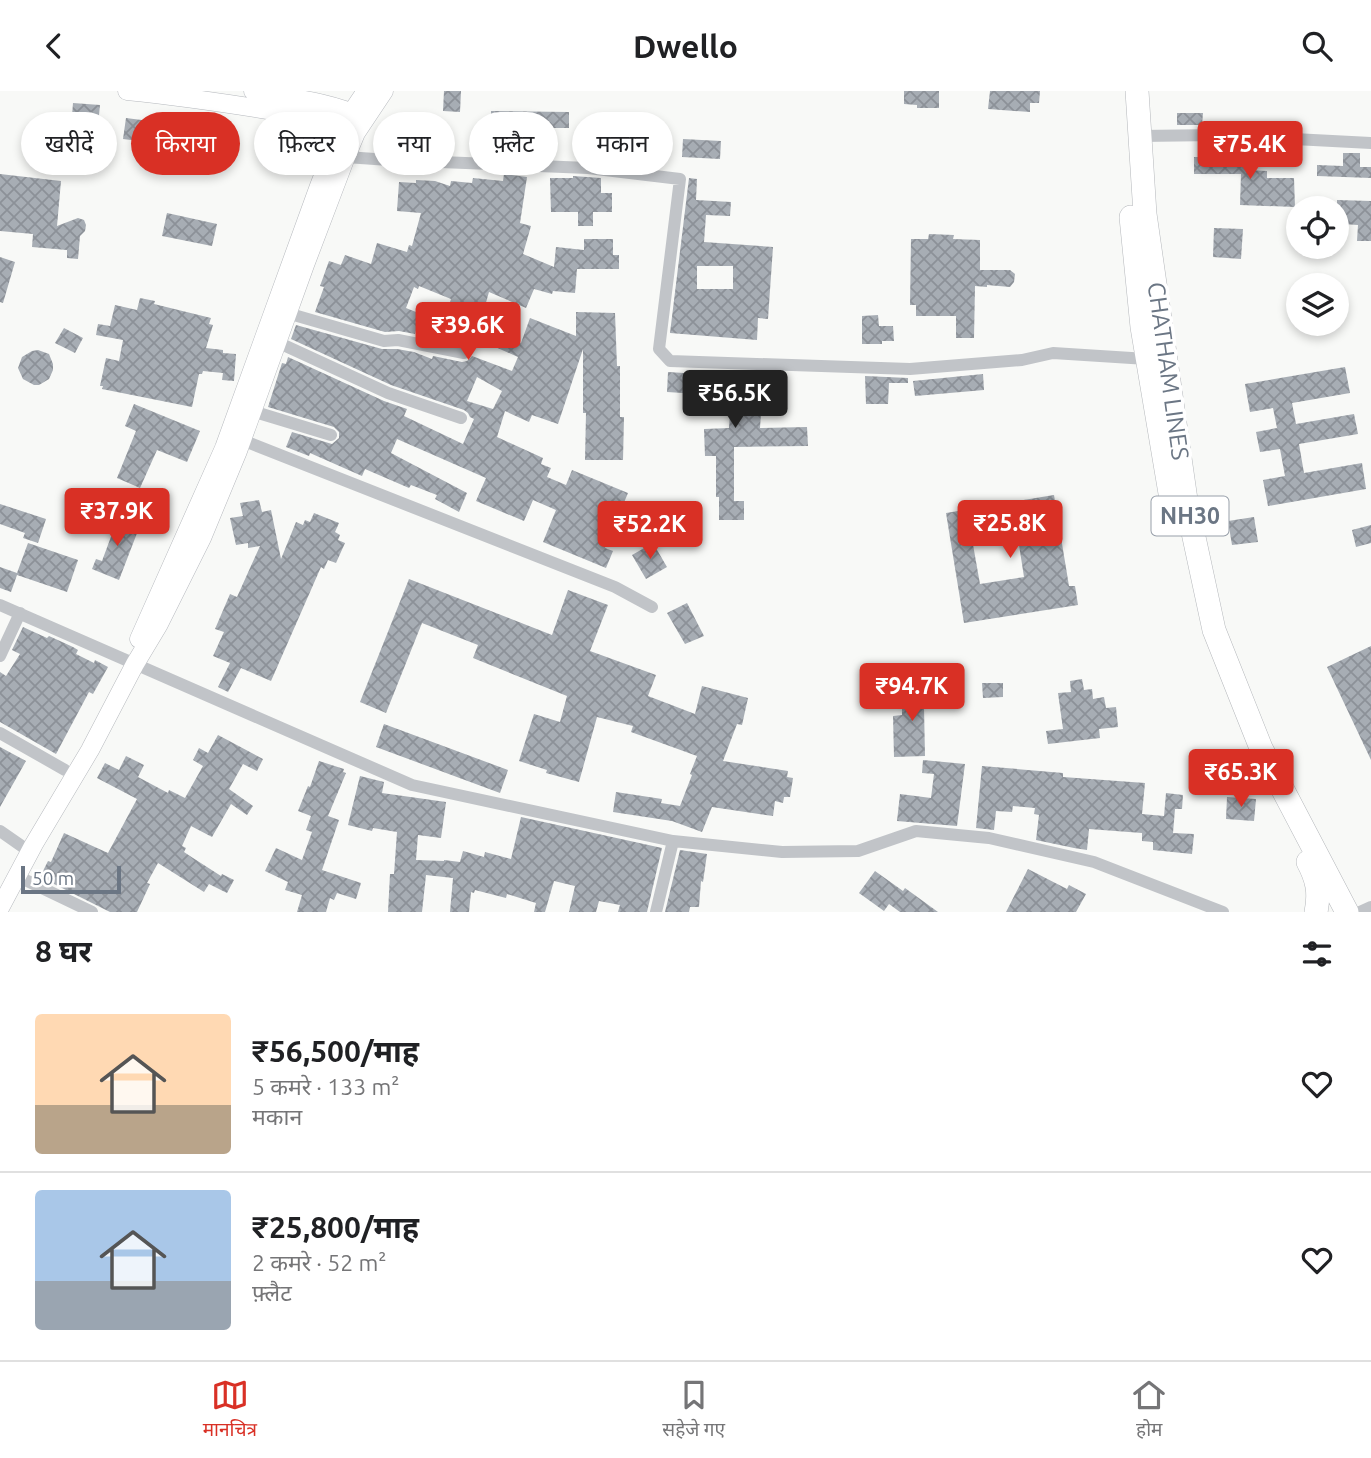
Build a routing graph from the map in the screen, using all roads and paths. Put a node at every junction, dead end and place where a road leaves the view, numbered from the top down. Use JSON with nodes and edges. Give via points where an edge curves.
{"nodes":[{"id":1,"x":127,"y":91,"type":"edge"},
{"id":2,"x":253,"y":91,"type":"edge"},
{"id":3,"x":366,"y":91,"type":"edge"},
{"id":4,"x":384,"y":91,"type":"edge"},
{"id":5,"x":1124,"y":91,"type":"edge"},
{"id":6,"x":1137,"y":91,"type":"edge"},
{"id":7,"x":306,"y":96,"type":"edge"},
{"id":8,"x":278,"y":112,"type":"edge"},
{"id":9,"x":336,"y":112,"type":"edge"},
{"id":10,"x":358,"y":112,"type":"edge"},
{"id":11,"x":359,"y":117,"type":"edge"},
{"id":12,"x":1140,"y":136,"type":"junction"},
{"id":13,"x":1371,"y":143,"type":"edge"},
{"id":14,"x":359,"y":158,"type":"edge"},
{"id":15,"x":325,"y":175,"type":"edge"},
{"id":16,"x":339,"y":175,"type":"edge"},
{"id":17,"x":287,"y":313,"type":"junction"},
{"id":18,"x":277,"y":342,"type":"junction"},
{"id":19,"x":464,"y":353,"type":"dead end"},
{"id":20,"x":1147,"y":359,"type":"junction"},
{"id":21,"x":253,"y":411,"type":"junction"},
{"id":22,"x":461,"y":418,"type":"dead end"},
{"id":23,"x":331,"y":435,"type":"dead end"},
{"id":24,"x":242,"y":440,"type":"junction"},
{"id":25,"x":0,"y":605,"type":"edge"},
{"id":26,"x":652,"y":607,"type":"dead end"},
{"id":27,"x":20,"y":613,"type":"junction"},
{"id":28,"x":0,"y":656,"type":"edge"},
{"id":29,"x":132,"y":662,"type":"junction"},
{"id":30,"x":0,"y":733,"type":"edge"},
{"id":31,"x":65,"y":770,"type":"junction"},
{"id":32,"x":0,"y":831,"type":"edge"},
{"id":33,"x":673,"y":841,"type":"junction"},
{"id":34,"x":23,"y":847,"type":"junction"},
{"id":35,"x":17,"y":876,"type":"junction"},
{"id":36,"x":0,"y":886,"type":"edge"},
{"id":37,"x":1371,"y":907,"type":"edge"},
{"id":38,"x":0,"y":908,"type":"edge"},
{"id":39,"x":92,"y":912,"type":"edge"},
{"id":40,"x":656,"y":912,"type":"edge"},
{"id":41,"x":1223,"y":912,"type":"edge"},
{"id":42,"x":1316,"y":912,"type":"edge"},
{"id":43,"x":1347,"y":912,"type":"edge"},
{"id":44,"x":1360,"y":912,"type":"edge"}],
"edges":[{"from":1,"to":8,"type":"main road"},
{"from":2,"to":7,"type":"main road"},
{"from":3,"to":10,"type":"main road"},
{"from":4,"to":11,"type":"main road"},
{"from":5,"to":20,"type":"highway","name":"CHATHAM LINES","number":"NH30","via":[[1131,218]]},
{"from":6,"to":12,"type":"highway","name":"CHATHAM LINES","number":"NH30"},
{"from":7,"to":9,"type":"main road"},
{"from":12,"to":13,"type":"street"},
{"from":12,"to":43,"type":"highway","name":"CHATHAM LINES","number":"NH30","via":[[1145,214],[1186,500],[1214,630],[1261,748]]},
{"from":14,"to":20,"type":"street","via":[[588,168],[680,179],[659,349],[670,361],[911,369],[1054,353]]},
{"from":15,"to":29,"type":"main road","via":[[224,449]]},
{"from":16,"to":17,"type":"main road"},
{"from":17,"to":18,"type":"main road"},
{"from":17,"to":19,"type":"street","via":[[384,341]]},
{"from":18,"to":21,"type":"main road"},
{"from":18,"to":22,"type":"street","via":[[388,393]]},
{"from":20,"to":42,"type":"highway","name":"CHATHAM LINES","number":"NH30","via":[[1198,622],[1244,741],[1315,876]]},
{"from":21,"to":23,"type":"street"},
{"from":21,"to":24,"type":"main road"},
{"from":24,"to":26,"type":"street","via":[[615,587]]},
{"from":24,"to":29,"type":"main road","via":[[202,538],[159,624]]},
{"from":25,"to":27,"type":"street"},
{"from":27,"to":28,"type":"street"},
{"from":27,"to":29,"type":"street"},
{"from":29,"to":31,"type":"main road"},
{"from":29,"to":33,"type":"street","via":[[412,785]]},
{"from":29,"to":35,"type":"main road","via":[[90,750]]},
{"from":30,"to":31,"type":"street"},
{"from":31,"to":34,"type":"main road"},
{"from":32,"to":34,"type":"street"},
{"from":33,"to":40,"type":"street"},
{"from":33,"to":41,"type":"street","via":[[782,852],[858,851],[916,831],[989,838],[1094,862]]},
{"from":34,"to":36,"type":"main road"},
{"from":35,"to":38,"type":"main road"},
{"from":35,"to":39,"type":"street"},
{"from":37,"to":44,"type":"street"}]}
